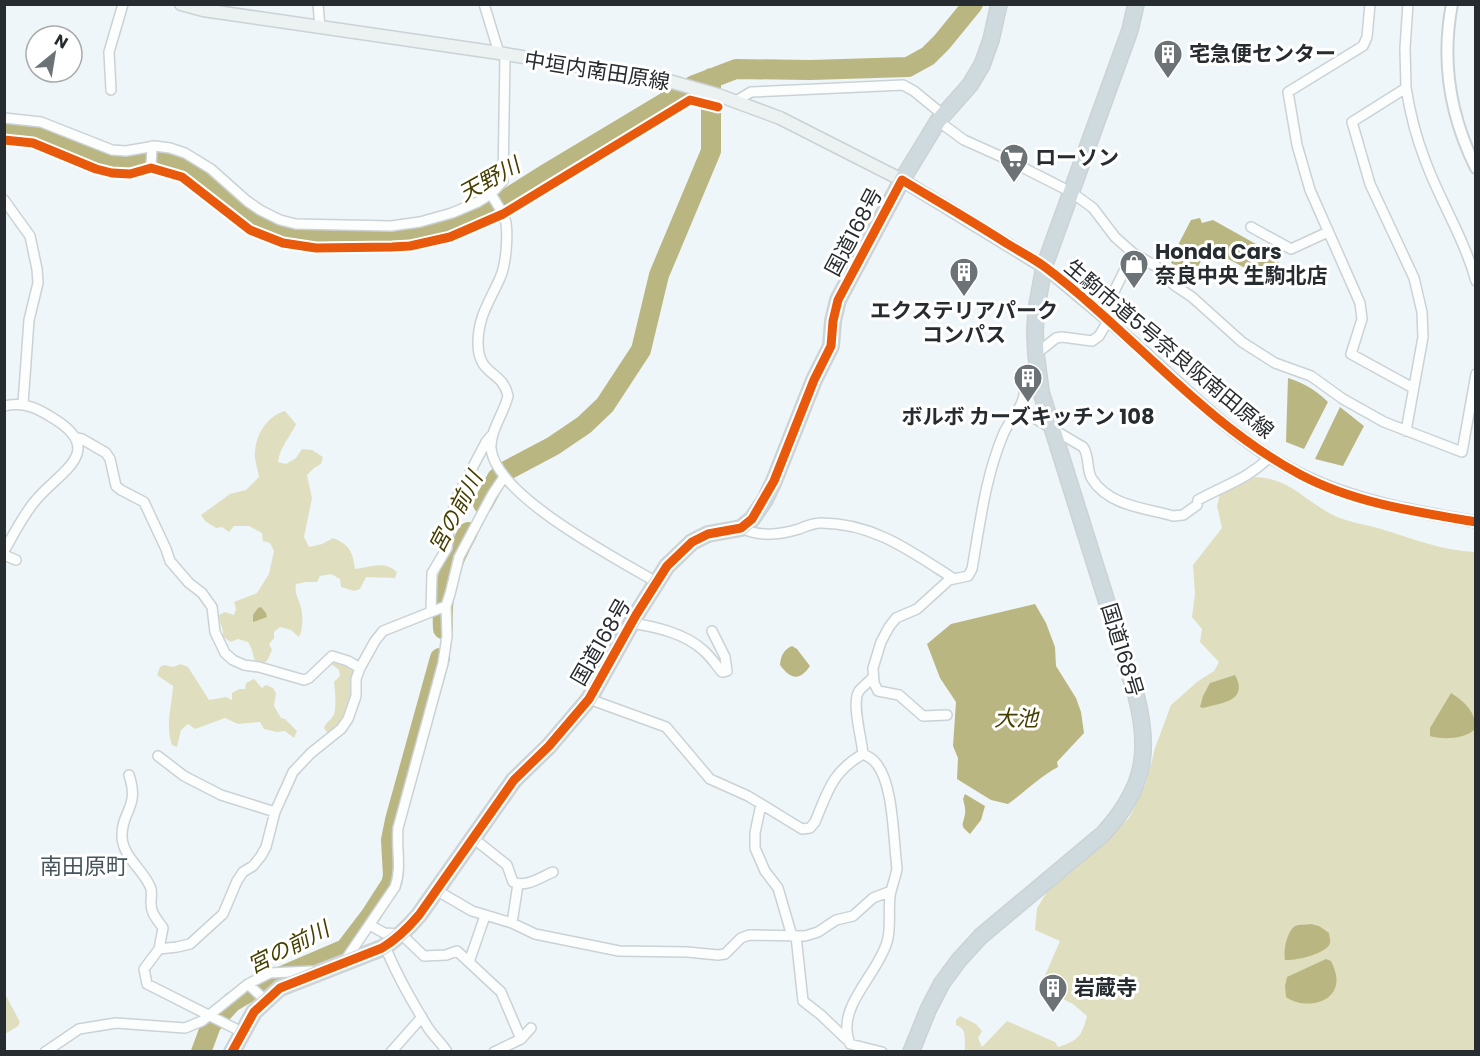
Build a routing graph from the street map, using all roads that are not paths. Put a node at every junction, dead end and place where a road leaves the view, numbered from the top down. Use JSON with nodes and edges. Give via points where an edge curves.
{"nodes":[{"id":1,"x":123,"y":4,"type":"edge"},
{"id":2,"x":181,"y":4,"type":"edge"},
{"id":3,"x":318,"y":4,"type":"edge"},
{"id":4,"x":484,"y":4,"type":"edge"},
{"id":5,"x":999,"y":4,"type":"edge"},
{"id":6,"x":1136,"y":4,"type":"edge"},
{"id":7,"x":1370,"y":4,"type":"edge"},
{"id":8,"x":1408,"y":4,"type":"edge"},
{"id":9,"x":1452,"y":4,"type":"edge"},
{"id":10,"x":320,"y":28,"type":"junction"},
{"id":11,"x":502,"y":54,"type":"junction"},
{"id":12,"x":1406,"y":88,"type":"junction"},
{"id":13,"x":111,"y":90,"type":"dead end"},
{"id":14,"x":736,"y":101,"type":"junction"},
{"id":15,"x":718,"y":107,"type":"dead end"},
{"id":16,"x":940,"y":117,"type":"junction"},
{"id":17,"x":4,"y":118,"type":"edge"},
{"id":18,"x":4,"y":140,"type":"edge"},
{"id":19,"x":152,"y":146,"type":"junction"},
{"id":20,"x":151,"y":168,"type":"junction"},
{"id":21,"x":1476,"y":168,"type":"edge"},
{"id":22,"x":902,"y":180,"type":"junction"},
{"id":23,"x":1071,"y":192,"type":"junction"},
{"id":24,"x":491,"y":194,"type":"junction"},
{"id":25,"x":4,"y":200,"type":"edge"},
{"id":26,"x":503,"y":214,"type":"junction"},
{"id":27,"x":1251,"y":227,"type":"dead end"},
{"id":28,"x":1328,"y":232,"type":"junction"},
{"id":29,"x":1133,"y":253,"type":"junction"},
{"id":30,"x":1044,"y":267,"type":"junction"},
{"id":31,"x":1476,"y":281,"type":"edge"},
{"id":32,"x":1105,"y":318,"type":"junction"},
{"id":33,"x":1036,"y":358,"type":"junction"},
{"id":34,"x":1476,"y":374,"type":"edge"},
{"id":35,"x":1413,"y":387,"type":"junction"},
{"id":36,"x":23,"y":404,"type":"junction"},
{"id":37,"x":4,"y":406,"type":"edge"},
{"id":38,"x":1019,"y":409,"type":"junction"},
{"id":39,"x":1052,"y":428,"type":"junction"},
{"id":40,"x":1406,"y":431,"type":"junction"},
{"id":41,"x":493,"y":434,"type":"junction"},
{"id":42,"x":77,"y":438,"type":"junction"},
{"id":43,"x":1270,"y":457,"type":"junction"},
{"id":44,"x":502,"y":475,"type":"junction"},
{"id":45,"x":1476,"y":522,"type":"edge"},
{"id":46,"x":741,"y":528,"type":"junction"},
{"id":47,"x":4,"y":553,"type":"edge"},
{"id":48,"x":16,"y":560,"type":"dead end"},
{"id":49,"x":954,"y":579,"type":"junction"},
{"id":50,"x":656,"y":582,"type":"junction"},
{"id":51,"x":446,"y":606,"type":"junction"},
{"id":52,"x":431,"y":611,"type":"junction"},
{"id":53,"x":632,"y":623,"type":"junction"},
{"id":54,"x":712,"y":631,"type":"dead end"},
{"id":55,"x":360,"y":668,"type":"junction"},
{"id":56,"x":873,"y":677,"type":"junction"},
{"id":57,"x":589,"y":699,"type":"junction"},
{"id":58,"x":947,"y":715,"type":"dead end"},
{"id":59,"x":863,"y":754,"type":"junction"},
{"id":60,"x":158,"y":756,"type":"dead end"},
{"id":61,"x":129,"y":775,"type":"dead end"},
{"id":62,"x":761,"y":804,"type":"junction"},
{"id":63,"x":275,"y":812,"type":"junction"},
{"id":64,"x":473,"y":837,"type":"junction"},
{"id":65,"x":554,"y":872,"type":"dead end"},
{"id":66,"x":518,"y":884,"type":"junction"},
{"id":67,"x":436,"y":890,"type":"junction"},
{"id":68,"x":891,"y":891,"type":"junction"},
{"id":69,"x":485,"y":916,"type":"junction"},
{"id":70,"x":512,"y":923,"type":"junction"},
{"id":71,"x":370,"y":925,"type":"junction"},
{"id":72,"x":401,"y":934,"type":"junction"},
{"id":73,"x":794,"y":936,"type":"junction"},
{"id":74,"x":386,"y":946,"type":"junction"},
{"id":75,"x":159,"y":949,"type":"junction"},
{"id":76,"x":469,"y":962,"type":"junction"},
{"id":77,"x":342,"y":965,"type":"junction"},
{"id":78,"x":325,"y":971,"type":"junction"},
{"id":79,"x":248,"y":984,"type":"junction"},
{"id":80,"x":265,"y":1000,"type":"junction"},
{"id":81,"x":208,"y":1015,"type":"junction"},
{"id":82,"x":422,"y":1017,"type":"junction"},
{"id":83,"x":531,"y":1028,"type":"dead end"},
{"id":84,"x":242,"y":1032,"type":"junction"},
{"id":85,"x":520,"y":1039,"type":"junction"},
{"id":86,"x":849,"y":1046,"type":"edge"},
{"id":87,"x":45,"y":1052,"type":"edge"},
{"id":88,"x":232,"y":1052,"type":"edge"},
{"id":89,"x":391,"y":1052,"type":"edge"},
{"id":90,"x":447,"y":1052,"type":"edge"},
{"id":91,"x":494,"y":1052,"type":"edge"},
{"id":92,"x":882,"y":1052,"type":"edge"},
{"id":93,"x":911,"y":1052,"type":"edge"}],
"edges":[{"from":1,"to":13,"type":"street","via":[[109,52]]},
{"from":2,"to":10,"type":"main road","name":"中垣内南田原線"},
{"from":3,"to":10,"type":"street"},
{"from":4,"to":11,"type":"street"},
{"from":5,"to":16,"type":"highway","name":"国道168号","via":[[982,65],[970,85]]},
{"from":6,"to":23,"type":"highway","name":"国道168号"},
{"from":7,"to":28,"type":"street","via":[[1363,46],[1288,92],[1297,145]]},
{"from":8,"to":12,"type":"street"},
{"from":9,"to":21,"type":"street","via":[[1448,82],[1454,113]]},
{"from":10,"to":11,"type":"main road","name":"中垣内南田原線"},
{"from":11,"to":14,"type":"main road","name":"中垣内南田原線","via":[[669,81]]},
{"from":11,"to":24,"type":"street","via":[[502,181]]},
{"from":12,"to":31,"type":"street","via":[[1425,162],[1469,257]]},
{"from":12,"to":35,"type":"street","via":[[1352,122],[1370,184],[1414,278],[1422,312],[1423,337]]},
{"from":14,"to":16,"type":"street","via":[[751,92],[903,85]]},
{"from":14,"to":22,"type":"main road","name":"中垣内南田原線","via":[[780,118]]},
{"from":15,"to":26,"type":"street","via":[[690,100]]},
{"from":16,"to":22,"type":"highway","name":"国道168号"},
{"from":16,"to":23,"type":"street","via":[[964,140]]},
{"from":17,"to":19,"type":"street","via":[[41,122],[112,150]]},
{"from":18,"to":20,"type":"street","via":[[33,143],[112,173],[130,174]]},
{"from":19,"to":20,"type":"street"},
{"from":19,"to":24,"type":"street","via":[[198,159],[247,201],[280,220],[296,224],[391,226],[420,222],[452,213]]},
{"from":20,"to":26,"type":"street","via":[[182,177],[250,230],[298,246],[410,246],[450,237]]},
{"from":22,"to":30,"type":"main road","name":"中垣内南田原線"},
{"from":22,"to":46,"type":"highway","name":"国道168号","via":[[838,300],[831,346],[774,481],[752,519]]},
{"from":23,"to":29,"type":"street","via":[[1093,208]]},
{"from":23,"to":30,"type":"highway","name":"国道168号"},
{"from":24,"to":26,"type":"street"},
{"from":25,"to":36,"type":"street","via":[[30,236],[37,269]]},
{"from":26,"to":41,"type":"street","via":[[504,264],[483,311],[478,344],[483,367],[506,387],[506,405]]},
{"from":27,"to":28,"type":"street","via":[[1291,249]]},
{"from":28,"to":35,"type":"street","via":[[1360,303],[1362,319],[1351,354]]},
{"from":29,"to":32,"type":"street"},
{"from":29,"to":40,"type":"street","via":[[1157,267],[1242,342],[1275,363],[1311,376],[1342,399]]},
{"from":30,"to":32,"type":"street","name":"生駒市道5号奈良阪南田原線"},
{"from":30,"to":33,"type":"highway","name":"国道168号","via":[[1036,311]]},
{"from":32,"to":33,"type":"street","via":[[1099,336],[1092,341],[1056,338]]},
{"from":32,"to":43,"type":"street","name":"生駒市道5号奈良阪南田原線","via":[[1216,418]]},
{"from":33,"to":38,"type":"street","via":[[1025,375]]},
{"from":33,"to":39,"type":"highway","name":"国道168号"},
{"from":34,"to":40,"type":"street","via":[[1462,452]]},
{"from":35,"to":40,"type":"street"},
{"from":36,"to":37,"type":"street"},
{"from":36,"to":42,"type":"street","via":[[52,417]]},
{"from":38,"to":39,"type":"street"},
{"from":38,"to":49,"type":"street","via":[[1003,433],[986,487],[972,569],[968,576]]},
{"from":39,"to":43,"type":"street","via":[[1083,447],[1091,478],[1113,499],[1173,516],[1183,515],[1198,500],[1222,486],[1240,481]]},
{"from":39,"to":93,"type":"highway","name":"国道168号","via":[[1136,695],[1143,723],[1141,769],[1132,794],[1103,834],[981,936],[959,960],[942,983]]},
{"from":41,"to":44,"type":"street","via":[[492,457]]},
{"from":41,"to":52,"type":"street","via":[[457,497],[447,548],[432,573]]},
{"from":42,"to":47,"type":"street","via":[[78,446],[69,468],[37,498]]},
{"from":42,"to":55,"type":"street","via":[[106,453],[116,486],[144,502],[170,561],[212,607],[215,632],[233,660],[304,680],[332,656]]},
{"from":43,"to":45,"type":"street","name":"生駒市道5号奈良阪南田原線","via":[[1302,476],[1360,498]]},
{"from":44,"to":50,"type":"street","via":[[515,490],[565,526]]},
{"from":44,"to":51,"type":"street","via":[[459,557]]},
{"from":46,"to":49,"type":"street","via":[[770,534],[818,523],[860,527],[899,544]]},
{"from":46,"to":50,"type":"highway","name":"国道168号","via":[[708,534],[693,542]]},
{"from":47,"to":48,"type":"street"},
{"from":49,"to":56,"type":"street","via":[[917,609],[896,618],[881,642]]},
{"from":50,"to":53,"type":"highway","name":"国道168号"},
{"from":51,"to":52,"type":"street"},
{"from":51,"to":71,"type":"street","via":[[447,636],[442,663],[398,828],[399,876]]},
{"from":52,"to":55,"type":"street","via":[[383,631]]},
{"from":53,"to":54,"type":"street","via":[[690,640],[722,672],[727,671],[725,657]]},
{"from":53,"to":57,"type":"highway","name":"国道168号"},
{"from":55,"to":63,"type":"street","via":[[348,719],[293,772]]},
{"from":56,"to":58,"type":"street","via":[[878,691],[899,695],[923,716]]},
{"from":56,"to":59,"type":"street","via":[[856,700]]},
{"from":57,"to":62,"type":"street","via":[[666,728],[710,779]]},
{"from":57,"to":64,"type":"highway","name":"国道168号","via":[[514,780]]},
{"from":59,"to":62,"type":"street","via":[[839,772],[810,828],[802,829]]},
{"from":59,"to":68,"type":"street","via":[[874,760],[888,790],[897,868]]},
{"from":60,"to":63,"type":"street","via":[[184,776],[221,795]]},
{"from":61,"to":75,"type":"street","via":[[133,803],[124,821],[123,845],[151,889],[152,910],[163,928]]},
{"from":62,"to":73,"type":"street","via":[[755,848],[778,888]]},
{"from":63,"to":75,"type":"street","via":[[266,847],[237,881],[223,914],[190,944]]},
{"from":64,"to":66,"type":"street","via":[[507,865],[513,882]]},
{"from":64,"to":67,"type":"highway","name":"国道168号"},
{"from":65,"to":66,"type":"street","via":[[528,884]]},
{"from":66,"to":70,"type":"street"},
{"from":67,"to":69,"type":"street"},
{"from":67,"to":72,"type":"highway","name":"国道168号"},
{"from":68,"to":73,"type":"street","via":[[873,898],[853,916],[836,920],[818,932]]},
{"from":68,"to":86,"type":"street","via":[[889,938],[853,1005],[846,1029]]},
{"from":69,"to":70,"type":"street"},
{"from":69,"to":76,"type":"street"},
{"from":70,"to":73,"type":"street","via":[[535,934],[620,951],[718,955],[749,935]]},
{"from":71,"to":72,"type":"street","via":[[384,933]]},
{"from":71,"to":77,"type":"street"},
{"from":72,"to":74,"type":"highway","name":"国道168号"},
{"from":72,"to":76,"type":"street","via":[[424,956],[457,951]]},
{"from":73,"to":86,"type":"street","via":[[803,1002],[834,1026]]},
{"from":74,"to":77,"type":"highway","name":"国道168号"},
{"from":74,"to":82,"type":"street","via":[[393,967]]},
{"from":75,"to":81,"type":"street","via":[[144,969],[147,984]]},
{"from":76,"to":85,"type":"street","via":[[501,992]]},
{"from":77,"to":78,"type":"highway","name":"国道168号"},
{"from":78,"to":79,"type":"street","via":[[270,973]]},
{"from":78,"to":80,"type":"highway","name":"国道168号","via":[[293,981]]},
{"from":79,"to":80,"type":"street"},
{"from":79,"to":81,"type":"street"},
{"from":80,"to":84,"type":"highway","name":"国道168号"},
{"from":81,"to":84,"type":"street"},
{"from":81,"to":87,"type":"street","via":[[185,1028],[116,1023],[79,1029]]},
{"from":82,"to":89,"type":"street"},
{"from":82,"to":90,"type":"street"},
{"from":83,"to":85,"type":"street"},
{"from":84,"to":88,"type":"highway","name":"国道168号"},
{"from":85,"to":91,"type":"street"},
{"from":86,"to":92,"type":"street"}]}
